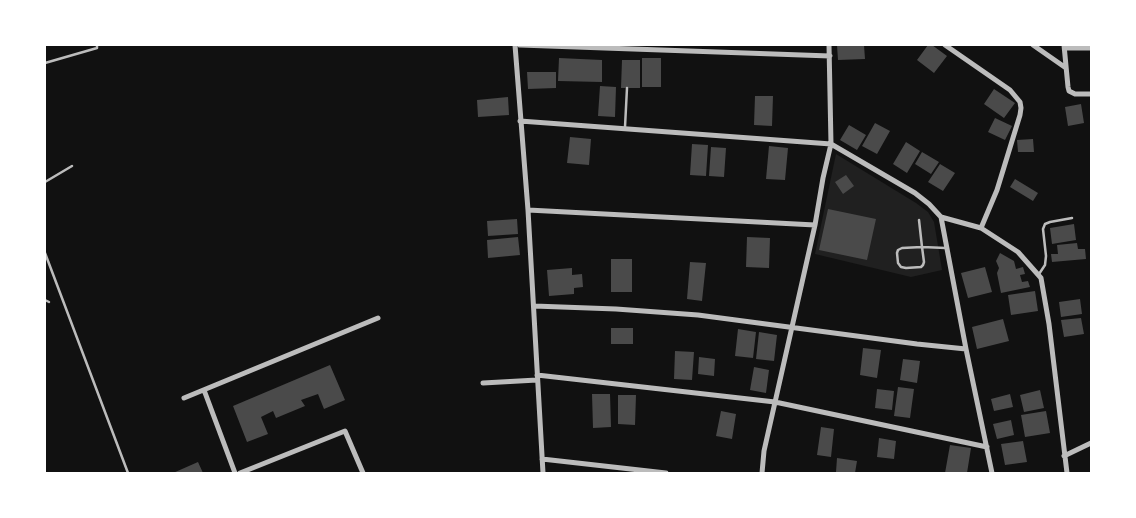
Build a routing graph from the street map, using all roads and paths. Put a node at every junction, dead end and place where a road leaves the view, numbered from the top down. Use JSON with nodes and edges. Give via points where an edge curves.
{"nodes":[{"id":1,"x":97,"y":45,"type":"edge"},
{"id":2,"x":516,"y":45,"type":"edge"},
{"id":3,"x":520,"y":45,"type":"edge"},
{"id":4,"x":829,"y":45,"type":"edge"},
{"id":5,"x":945,"y":45,"type":"edge"},
{"id":6,"x":1033,"y":45,"type":"edge"},
{"id":7,"x":1065,"y":47,"type":"edge"},
{"id":8,"x":1091,"y":48,"type":"edge"},
{"id":9,"x":830,"y":56,"type":"junction"},
{"id":10,"x":45,"y":63,"type":"edge"},
{"id":11,"x":1066,"y":68,"type":"junction"},
{"id":12,"x":627,"y":88,"type":"dead end"},
{"id":13,"x":1091,"y":94,"type":"edge"},
{"id":14,"x":520,"y":121,"type":"junction"},
{"id":15,"x":624,"y":129,"type":"junction"},
{"id":16,"x":830,"y":144,"type":"junction"},
{"id":17,"x":72,"y":166,"type":"dead end"},
{"id":18,"x":45,"y":182,"type":"edge"},
{"id":19,"x":528,"y":210,"type":"junction"},
{"id":20,"x":940,"y":217,"type":"junction"},
{"id":21,"x":1072,"y":218,"type":"dead end"},
{"id":22,"x":919,"y":220,"type":"dead end"},
{"id":23,"x":815,"y":225,"type":"junction"},
{"id":24,"x":982,"y":228,"type":"junction"},
{"id":25,"x":922,"y":247,"type":"junction"},
{"id":26,"x":946,"y":248,"type":"junction"},
{"id":27,"x":45,"y":253,"type":"edge"},
{"id":28,"x":1038,"y":275,"type":"junction"},
{"id":29,"x":45,"y":300,"type":"edge"},
{"id":30,"x":49,"y":302,"type":"dead end"},
{"id":31,"x":534,"y":306,"type":"junction"},
{"id":32,"x":378,"y":318,"type":"dead end"},
{"id":33,"x":791,"y":327,"type":"junction"},
{"id":34,"x":966,"y":349,"type":"junction"},
{"id":35,"x":537,"y":378,"type":"junction"},
{"id":36,"x":483,"y":383,"type":"dead end"},
{"id":37,"x":204,"y":390,"type":"junction"},
{"id":38,"x":184,"y":398,"type":"dead end"},
{"id":39,"x":774,"y":402,"type":"junction"},
{"id":40,"x":1091,"y":443,"type":"edge"},
{"id":41,"x":987,"y":447,"type":"junction"},
{"id":42,"x":1064,"y":456,"type":"junction"},
{"id":43,"x":542,"y":459,"type":"junction"},
{"id":44,"x":128,"y":473,"type":"edge"},
{"id":45,"x":236,"y":473,"type":"edge"},
{"id":46,"x":240,"y":473,"type":"edge"},
{"id":47,"x":363,"y":473,"type":"edge"},
{"id":48,"x":543,"y":473,"type":"edge"},
{"id":49,"x":666,"y":473,"type":"edge"},
{"id":50,"x":762,"y":473,"type":"edge"},
{"id":51,"x":992,"y":473,"type":"edge"},
{"id":52,"x":1067,"y":473,"type":"edge"}],
"edges":[{"from":1,"to":10,"type":"lane","via":[[97,48]]},
{"from":2,"to":14,"type":"street"},
{"from":3,"to":9,"type":"street"},
{"from":4,"to":9,"type":"street"},
{"from":5,"to":24,"type":"street","via":[[1010,90],[1020,102],[1020,116]]},
{"from":6,"to":11,"type":"street"},
{"from":7,"to":8,"type":"street"},
{"from":7,"to":11,"type":"street"},
{"from":9,"to":16,"type":"street"},
{"from":11,"to":13,"type":"street","via":[[1069,91]]},
{"from":12,"to":15,"type":"lane"},
{"from":14,"to":15,"type":"street"},
{"from":14,"to":19,"type":"street"},
{"from":15,"to":16,"type":"street"},
{"from":16,"to":20,"type":"street","via":[[915,193]]},
{"from":16,"to":23,"type":"street"},
{"from":17,"to":18,"type":"lane"},
{"from":19,"to":23,"type":"street"},
{"from":19,"to":31,"type":"street"},
{"from":20,"to":24,"type":"street"},
{"from":20,"to":26,"type":"street"},
{"from":21,"to":28,"type":"lane","via":[[1045,224],[1045,265]]},
{"from":22,"to":25,"type":"lane"},
{"from":23,"to":33,"type":"street"},
{"from":24,"to":28,"type":"street","via":[[1018,252]]},
{"from":25,"to":25,"type":"lane","via":[[924,262],[921,268],[906,268],[898,264],[898,250]]},
{"from":25,"to":26,"type":"lane"},
{"from":26,"to":34,"type":"street"},
{"from":27,"to":44,"type":"lane"},
{"from":28,"to":42,"type":"street","via":[[1050,324]]},
{"from":29,"to":30,"type":"lane"},
{"from":31,"to":33,"type":"street","via":[[698,315]]},
{"from":31,"to":35,"type":"street"},
{"from":32,"to":37,"type":"street"},
{"from":33,"to":34,"type":"street"},
{"from":33,"to":39,"type":"street"},
{"from":34,"to":41,"type":"street"},
{"from":35,"to":36,"type":"street"},
{"from":35,"to":39,"type":"street"},
{"from":35,"to":43,"type":"street"},
{"from":37,"to":38,"type":"street"},
{"from":37,"to":45,"type":"street"},
{"from":39,"to":41,"type":"street"},
{"from":39,"to":50,"type":"street"},
{"from":40,"to":42,"type":"street"},
{"from":41,"to":51,"type":"street"},
{"from":42,"to":52,"type":"street"},
{"from":43,"to":48,"type":"street"},
{"from":43,"to":49,"type":"street"},
{"from":46,"to":47,"type":"street","via":[[346,431]]}]}
